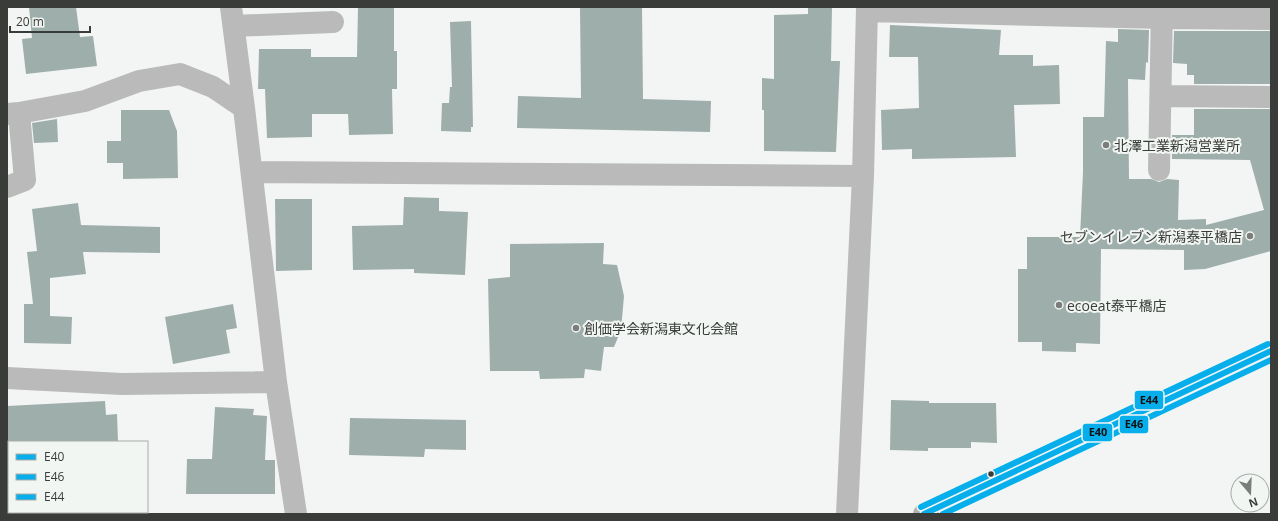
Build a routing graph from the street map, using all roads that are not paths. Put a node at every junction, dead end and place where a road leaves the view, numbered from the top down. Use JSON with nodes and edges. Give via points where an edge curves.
{"nodes":[{"id":1,"x":867,"y":9,"type":"edge"},
{"id":2,"x":1162,"y":13,"type":"edge"},
{"id":3,"x":232,"y":16,"type":"edge"},
{"id":4,"x":1271,"y":18,"type":"edge"},
{"id":5,"x":333,"y":22,"type":"dead end"},
{"id":6,"x":1161,"y":96,"type":"junction"},
{"id":7,"x":1271,"y":97,"type":"edge"},
{"id":8,"x":244,"y":108,"type":"junction"},
{"id":9,"x":13,"y":114,"type":"edge"},
{"id":10,"x":1159,"y":170,"type":"dead end"},
{"id":11,"x":252,"y":172,"type":"junction"},
{"id":12,"x":863,"y":176,"type":"junction"},
{"id":13,"x":7,"y":187,"type":"edge"},
{"id":14,"x":1271,"y":351,"type":"edge"},
{"id":15,"x":7,"y":378,"type":"edge"},
{"id":16,"x":276,"y":382,"type":"junction"},
{"id":17,"x":296,"y":514,"type":"edge"},
{"id":18,"x":848,"y":514,"type":"edge"},
{"id":19,"x":924,"y":514,"type":"edge"}],
"edges":[{"from":1,"to":2,"type":"street"},
{"from":1,"to":12,"type":"street"},
{"from":2,"to":4,"type":"street"},
{"from":2,"to":6,"type":"street"},
{"from":3,"to":5,"type":"street"},
{"from":3,"to":8,"type":"street"},
{"from":6,"to":7,"type":"street"},
{"from":6,"to":10,"type":"street"},
{"from":8,"to":9,"type":"street","via":[[214,87],[180,74],[139,81],[85,101]]},
{"from":8,"to":11,"type":"street"},
{"from":9,"to":13,"type":"street","via":[[25,180]]},
{"from":11,"to":12,"type":"street"},
{"from":11,"to":16,"type":"street"},
{"from":12,"to":18,"type":"street"},
{"from":14,"to":19,"type":"main road"},
{"from":15,"to":16,"type":"street","via":[[122,384]]},
{"from":16,"to":17,"type":"street"}]}
